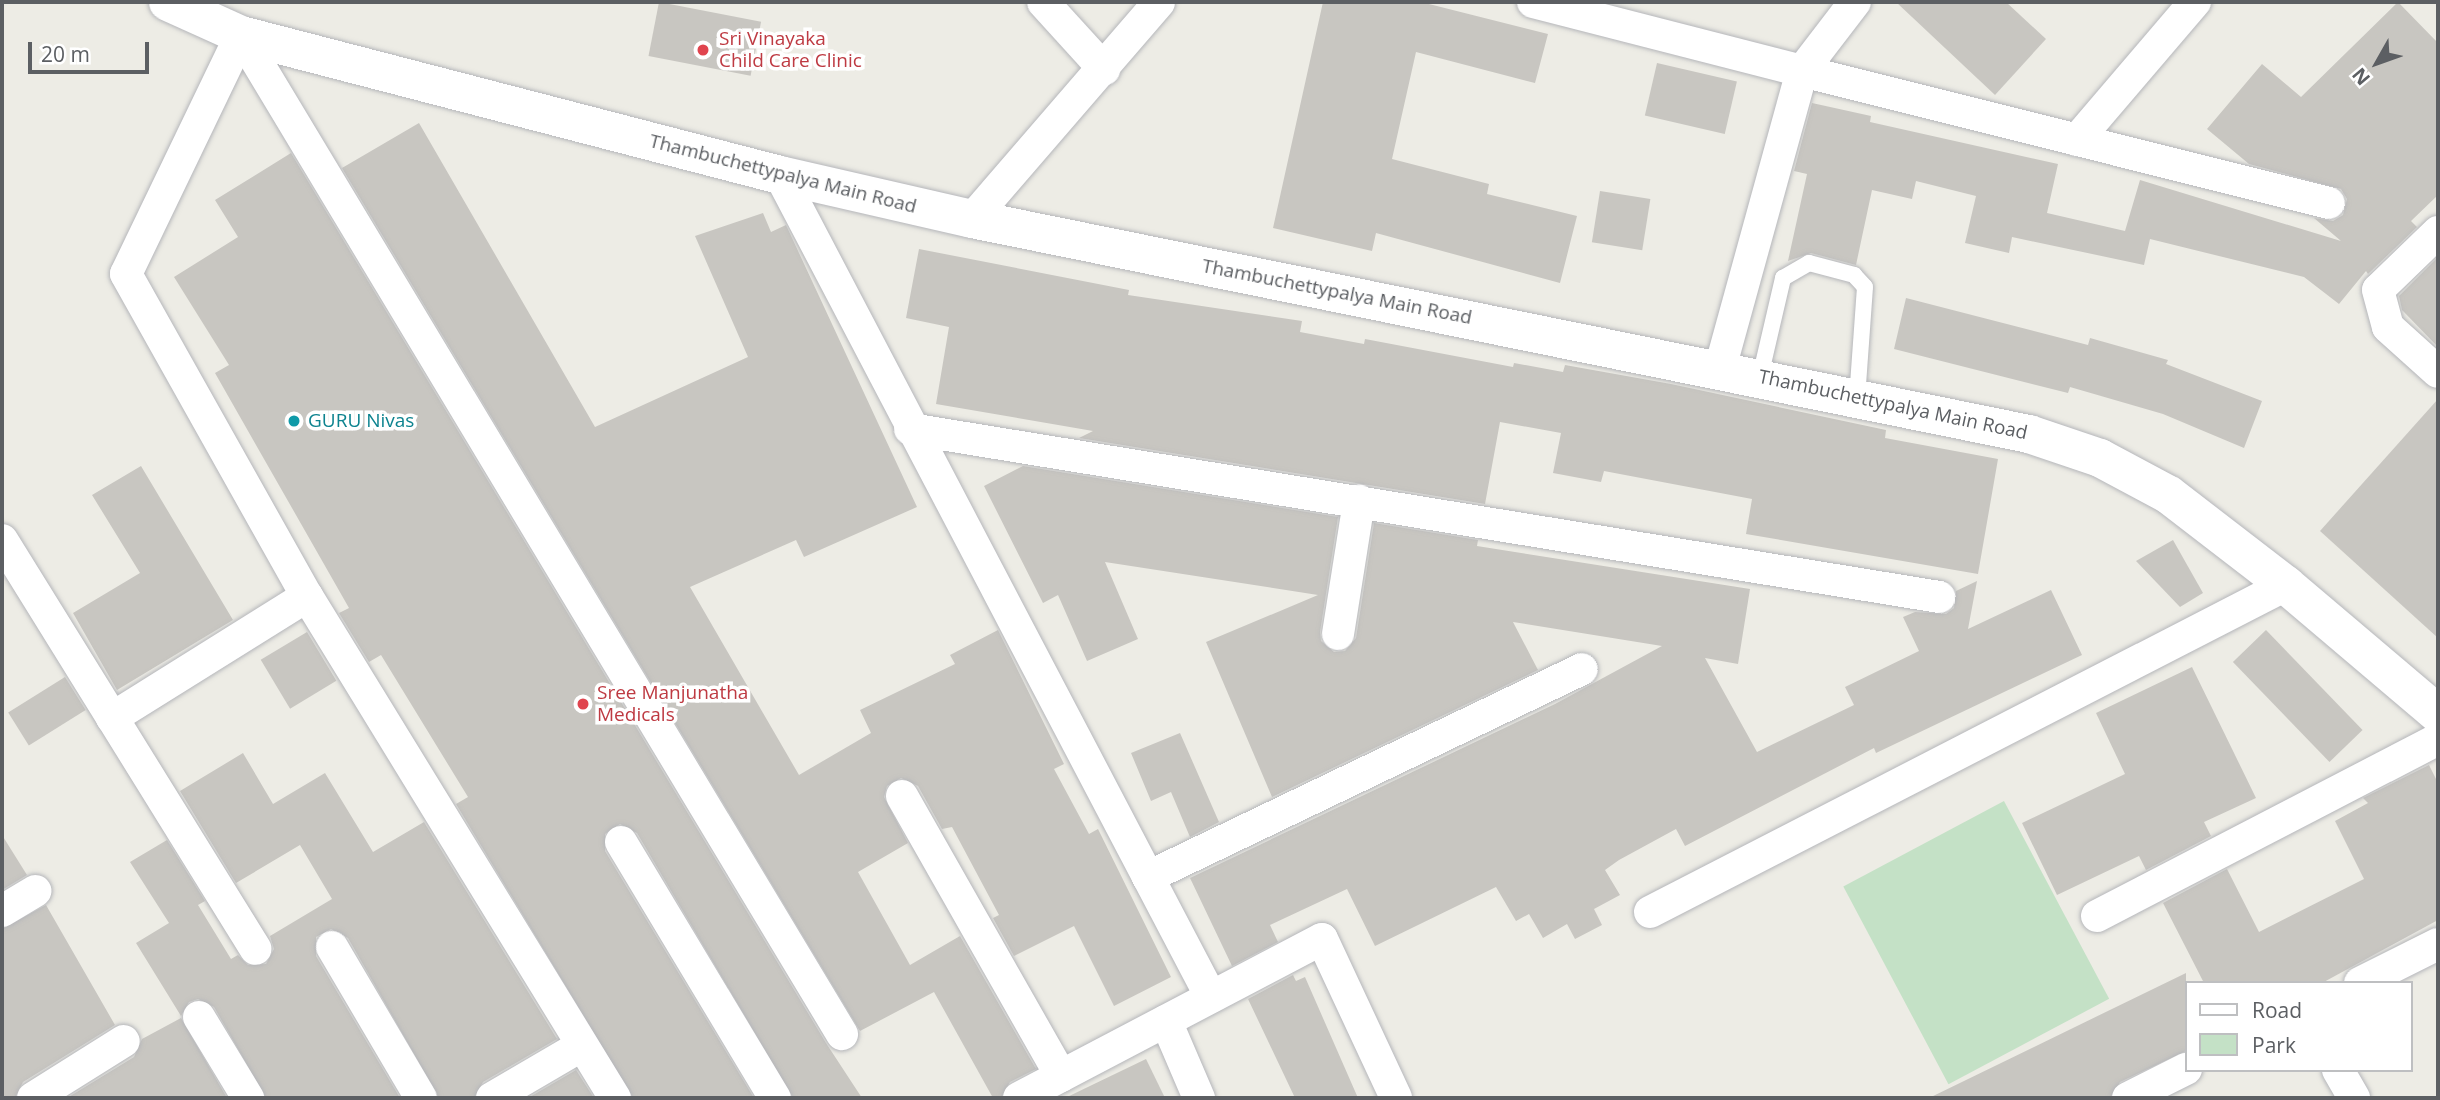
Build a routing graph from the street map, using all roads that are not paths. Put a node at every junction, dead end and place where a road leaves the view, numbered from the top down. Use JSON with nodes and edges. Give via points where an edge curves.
{"nodes":[{"id":1,"x":168,"y":2,"type":"edge"},
{"id":2,"x":1043,"y":2,"type":"edge"},
{"id":3,"x":1159,"y":2,"type":"edge"},
{"id":4,"x":1533,"y":2,"type":"edge"},
{"id":5,"x":1855,"y":2,"type":"edge"},
{"id":6,"x":2195,"y":2,"type":"edge"},
{"id":7,"x":241,"y":34,"type":"junction"},
{"id":8,"x":1104,"y":69,"type":"junction"},
{"id":9,"x":1802,"y":71,"type":"junction"},
{"id":10,"x":2077,"y":140,"type":"junction"},
{"id":11,"x":780,"y":175,"type":"junction"},
{"id":12,"x":2329,"y":203,"type":"dead end"},
{"id":13,"x":972,"y":219,"type":"junction"},
{"id":14,"x":2438,"y":232,"type":"edge"},
{"id":15,"x":1720,"y":368,"type":"junction"},
{"id":16,"x":2438,"y":372,"type":"edge"},
{"id":17,"x":1760,"y":377,"type":"junction"},
{"id":18,"x":1857,"y":398,"type":"junction"},
{"id":19,"x":910,"y":429,"type":"junction"},
{"id":20,"x":1359,"y":501,"type":"junction"},
{"id":21,"x":2,"y":540,"type":"edge"},
{"id":22,"x":2286,"y":585,"type":"junction"},
{"id":23,"x":307,"y":596,"type":"junction"},
{"id":24,"x":1939,"y":597,"type":"dead end"},
{"id":25,"x":1338,"y":634,"type":"dead end"},
{"id":26,"x":1582,"y":669,"type":"dead end"},
{"id":27,"x":2438,"y":713,"type":"edge"},
{"id":28,"x":112,"y":718,"type":"junction"},
{"id":29,"x":2438,"y":739,"type":"edge"},
{"id":30,"x":902,"y":796,"type":"dead end"},
{"id":31,"x":621,"y":842,"type":"dead end"},
{"id":32,"x":1147,"y":877,"type":"junction"},
{"id":33,"x":35,"y":891,"type":"dead end"},
{"id":34,"x":2,"y":911,"type":"edge"},
{"id":35,"x":1650,"y":912,"type":"dead end"},
{"id":36,"x":2097,"y":916,"type":"dead end"},
{"id":37,"x":2438,"y":944,"type":"edge"},
{"id":38,"x":332,"y":947,"type":"dead end"},
{"id":39,"x":256,"y":949,"type":"dead end"},
{"id":40,"x":2364,"y":981,"type":"edge"},
{"id":41,"x":1211,"y":997,"type":"junction"},
{"id":42,"x":199,"y":1017,"type":"dead end"},
{"id":43,"x":1166,"y":1021,"type":"junction"},
{"id":44,"x":842,"y":1034,"type":"dead end"},
{"id":45,"x":124,"y":1041,"type":"dead end"},
{"id":46,"x":581,"y":1046,"type":"junction"},
{"id":47,"x":2184,"y":1070,"type":"edge"},
{"id":48,"x":2339,"y":1072,"type":"edge"},
{"id":49,"x":1061,"y":1076,"type":"junction"},
{"id":50,"x":33,"y":1098,"type":"edge"},
{"id":51,"x":248,"y":1098,"type":"edge"},
{"id":52,"x":421,"y":1098,"type":"edge"},
{"id":53,"x":492,"y":1098,"type":"edge"},
{"id":54,"x":615,"y":1098,"type":"edge"},
{"id":55,"x":775,"y":1098,"type":"edge"},
{"id":56,"x":1019,"y":1098,"type":"edge"},
{"id":57,"x":1199,"y":1098,"type":"edge"},
{"id":58,"x":1395,"y":1098,"type":"edge"},
{"id":59,"x":2128,"y":1098,"type":"edge"},
{"id":60,"x":2354,"y":1098,"type":"edge"}],
"edges":[{"from":1,"to":7,"type":"main road","name":"Thambuchettypalya Main Road"},
{"from":2,"to":8,"type":"street"},
{"from":3,"to":8,"type":"street"},
{"from":4,"to":9,"type":"street"},
{"from":5,"to":9,"type":"street"},
{"from":6,"to":10,"type":"street"},
{"from":7,"to":11,"type":"main road","name":"Thambuchettypalya Main Road"},
{"from":7,"to":23,"type":"street","via":[[125,274]]},
{"from":7,"to":44,"type":"street"},
{"from":8,"to":13,"type":"street"},
{"from":9,"to":10,"type":"street"},
{"from":9,"to":15,"type":"street"},
{"from":10,"to":12,"type":"street"},
{"from":11,"to":13,"type":"main road","name":"Thambuchettypalya Main Road"},
{"from":11,"to":19,"type":"street"},
{"from":13,"to":15,"type":"main road","name":"Thambuchettypalya Main Road"},
{"from":14,"to":16,"type":"street","via":[[2378,290],[2388,327]]},
{"from":15,"to":17,"type":"main road","name":"Thambuchettypalya Main Road"},
{"from":17,"to":18,"type":"main road","name":"Thambuchettypalya Main Road"},
{"from":17,"to":18,"type":"lane","via":[[1783,278],[1809,263],[1854,275],[1865,287],[1868,302]]},
{"from":18,"to":22,"type":"main road","name":"Thambuchettypalya Main Road","via":[[2029,433],[2100,458],[2169,495]]},
{"from":19,"to":20,"type":"street"},
{"from":19,"to":32,"type":"street"},
{"from":20,"to":24,"type":"street"},
{"from":20,"to":25,"type":"street"},
{"from":21,"to":28,"type":"street"},
{"from":22,"to":27,"type":"main road","name":"Thambuchettypalya Main Road"},
{"from":22,"to":35,"type":"street"},
{"from":23,"to":28,"type":"street"},
{"from":23,"to":46,"type":"street"},
{"from":26,"to":32,"type":"street"},
{"from":28,"to":39,"type":"street"},
{"from":29,"to":36,"type":"street"},
{"from":30,"to":49,"type":"street"},
{"from":31,"to":55,"type":"street"},
{"from":32,"to":41,"type":"street"},
{"from":33,"to":34,"type":"street"},
{"from":37,"to":40,"type":"street"},
{"from":38,"to":52,"type":"street"},
{"from":41,"to":43,"type":"street"},
{"from":41,"to":58,"type":"street","via":[[1322,939]]},
{"from":42,"to":51,"type":"street"},
{"from":43,"to":49,"type":"street"},
{"from":43,"to":57,"type":"street"},
{"from":45,"to":50,"type":"street"},
{"from":46,"to":53,"type":"street"},
{"from":46,"to":54,"type":"street"},
{"from":47,"to":59,"type":"street"},
{"from":48,"to":60,"type":"street"},
{"from":49,"to":56,"type":"street"}]}
